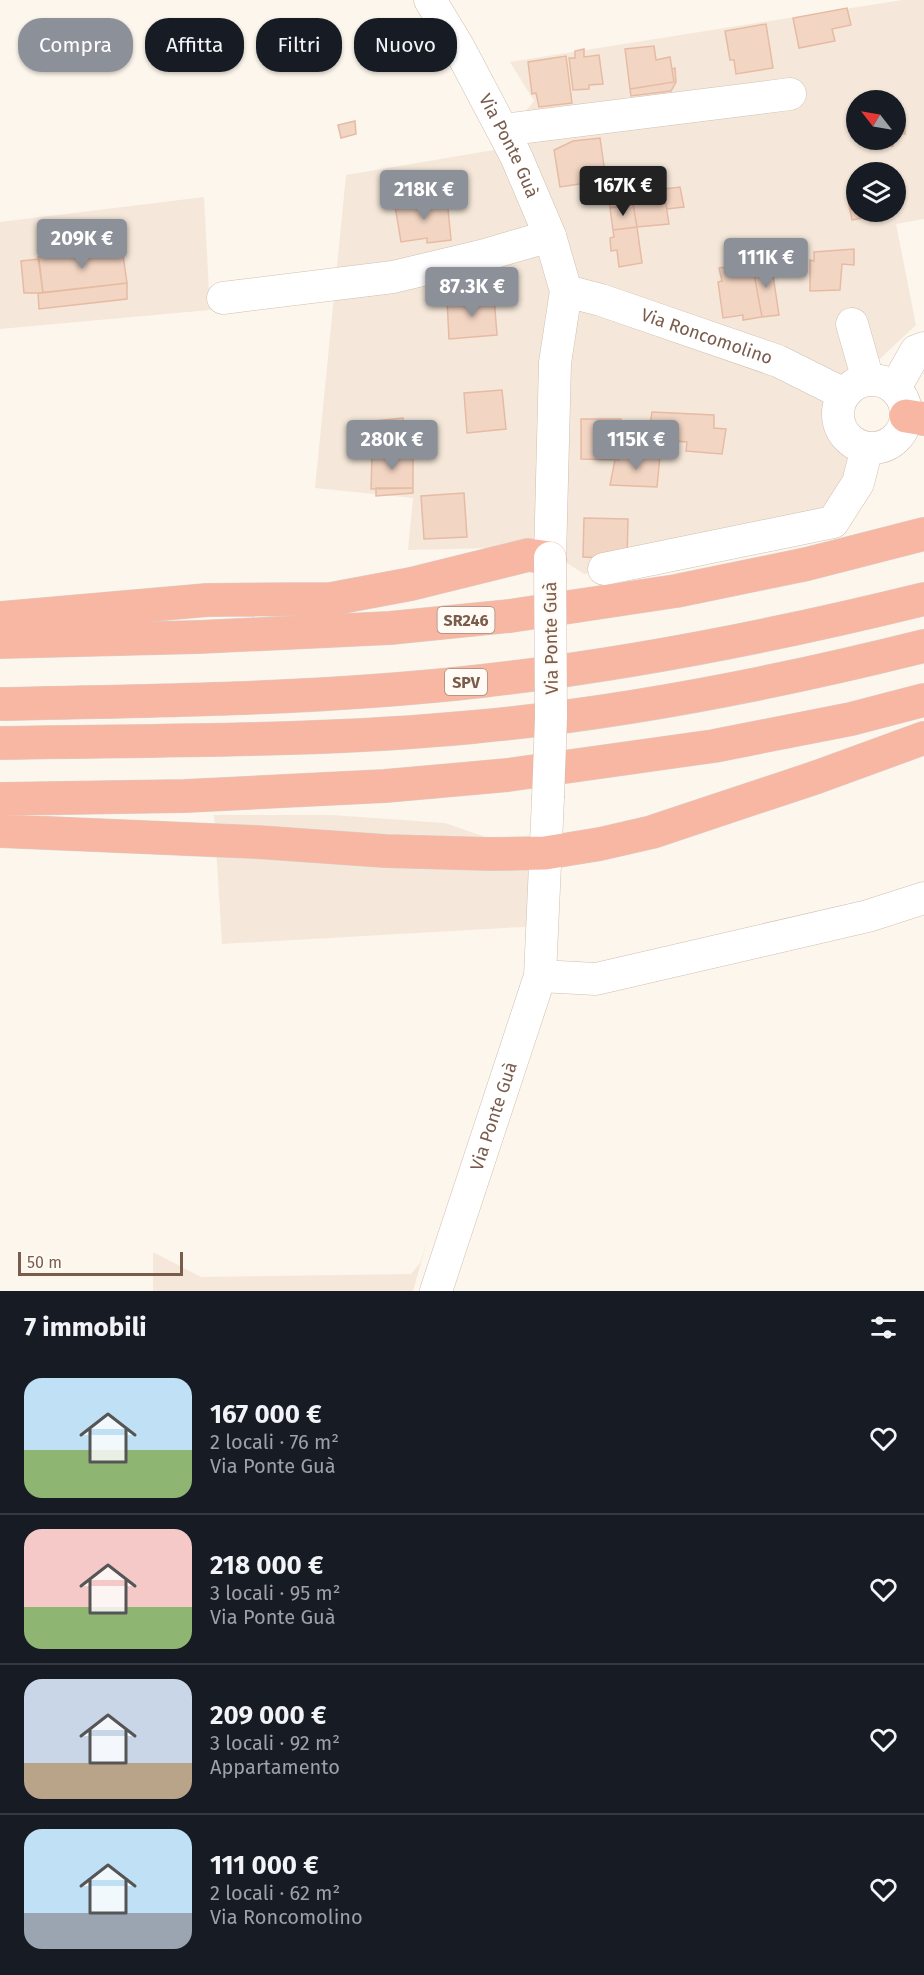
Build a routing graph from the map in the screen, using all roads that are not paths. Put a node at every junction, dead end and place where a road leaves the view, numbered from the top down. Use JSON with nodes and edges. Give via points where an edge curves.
{"nodes":[{"id":1,"x":430,"y":0,"type":"edge"},
{"id":2,"x":790,"y":94,"type":"dead end"},
{"id":3,"x":503,"y":130,"type":"junction"},
{"id":4,"x":550,"y":236,"type":"junction"},
{"id":5,"x":566,"y":291,"type":"junction"},
{"id":6,"x":223,"y":298,"type":"dead end"},
{"id":7,"x":852,"y":324,"type":"dead end"},
{"id":8,"x":924,"y":348,"type":"edge"},
{"id":9,"x":887,"y":399,"type":"edge"},
{"id":10,"x":867,"y":448,"type":"junction"},
{"id":11,"x":924,"y":534,"type":"edge"},
{"id":12,"x":550,"y":558,"type":"junction"},
{"id":13,"x":604,"y":568,"type":"dead end"},
{"id":14,"x":924,"y":598,"type":"edge"},
{"id":15,"x":0,"y":618,"type":"edge"},
{"id":16,"x":0,"y":642,"type":"edge"},
{"id":17,"x":924,"y":645,"type":"edge"},
{"id":18,"x":924,"y":700,"type":"edge"},
{"id":19,"x":0,"y":704,"type":"edge"},
{"id":20,"x":924,"y":738,"type":"edge"},
{"id":21,"x":0,"y":743,"type":"edge"},
{"id":22,"x":0,"y":799,"type":"edge"},
{"id":23,"x":0,"y":831,"type":"edge"},
{"id":24,"x":545,"y":853,"type":"junction"},
{"id":25,"x":924,"y":898,"type":"edge"},
{"id":26,"x":540,"y":976,"type":"junction"},
{"id":27,"x":436,"y":1291,"type":"edge"}],
"edges":[{"from":1,"to":3,"type":"street","name":"Via Ponte Guà"},
{"from":2,"to":3,"type":"street"},
{"from":3,"to":4,"type":"street","name":"Via Ponte Guà"},
{"from":4,"to":5,"type":"street","name":"Via Ponte Guà"},
{"from":4,"to":6,"type":"street","via":[[393,277]]},
{"from":5,"to":9,"type":"street","name":"Via Roncomolino"},
{"from":5,"to":12,"type":"street","name":"Via Ponte Guà","via":[[555,363]]},
{"from":7,"to":9,"type":"street"},
{"from":8,"to":9,"type":"street","via":[[916,351]]},
{"from":9,"to":10,"type":"street","via":[[904,427],[889,444]]},
{"from":9,"to":10,"type":"street","via":[[839,405],[840,428],[856,445]]},
{"from":10,"to":13,"type":"street","via":[[858,483],[833,522]]},
{"from":11,"to":16,"type":"highway","number":"SR246","via":[[807,564],[686,588],[510,616],[390,628]]},
{"from":12,"to":15,"type":"highway","via":[[528,555],[331,599],[207,600]]},
{"from":12,"to":24,"type":"street","name":"Via Ponte Guà","bridge":true,"via":[[551,718]]},
{"from":14,"to":19,"type":"highway","number":"SPV","via":[[696,650],[479,681],[252,698]]},
{"from":17,"to":21,"type":"highway","via":[[710,693],[474,727],[269,739]]},
{"from":18,"to":22,"type":"highway","via":[[714,746],[508,774],[384,786],[185,796]]},
{"from":20,"to":24,"type":"highway","via":[[652,832]]},
{"from":23,"to":24,"type":"highway","via":[[385,851]]},
{"from":24,"to":26,"type":"street","name":"Via Ponte Guà"},
{"from":25,"to":26,"type":"street","via":[[868,916],[596,979]]},
{"from":26,"to":27,"type":"street","name":"Via Ponte Guà"}]}
